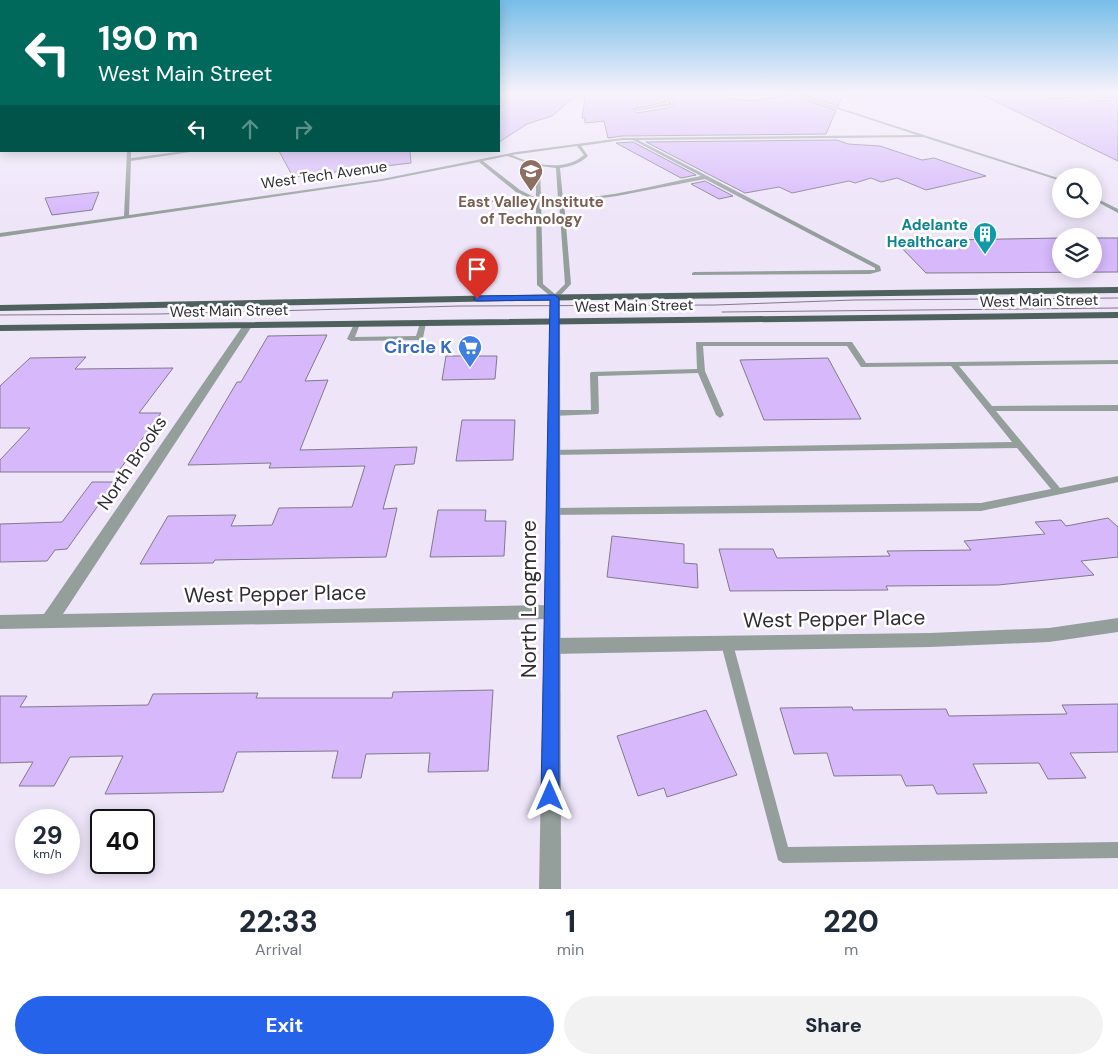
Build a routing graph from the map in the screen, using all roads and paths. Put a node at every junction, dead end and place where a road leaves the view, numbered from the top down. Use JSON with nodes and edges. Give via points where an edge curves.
{"nodes":[{"id":1,"x":914,"y":133,"type":"edge"},
{"id":2,"x":922,"y":136,"type":"junction"},
{"id":3,"x":632,"y":139,"type":"junction"},
{"id":4,"x":578,"y":144,"type":"junction"},
{"id":5,"x":129,"y":152,"type":"edge"},
{"id":6,"x":188,"y":152,"type":"edge"},
{"id":7,"x":508,"y":155,"type":"junction"},
{"id":8,"x":128,"y":160,"type":"junction"},
{"id":9,"x":481,"y":161,"type":"junction"},
{"id":10,"x":538,"y":166,"type":"junction"},
{"id":11,"x":558,"y":166,"type":"junction"},
{"id":12,"x":706,"y":177,"type":"junction"},
{"id":13,"x":1052,"y":177,"type":"edge"},
{"id":14,"x":562,"y":200,"type":"junction"},
{"id":15,"x":492,"y":201,"type":"dead end"},
{"id":16,"x":539,"y":201,"type":"junction"},
{"id":17,"x":1102,"y":203,"type":"edge"},
{"id":18,"x":1118,"y":212,"type":"edge"},
{"id":19,"x":126,"y":215,"type":"junction"},
{"id":20,"x":0,"y":235,"type":"edge"},
{"id":21,"x":694,"y":274,"type":"dead end"},
{"id":22,"x":1118,"y":290,"type":"edge"},
{"id":23,"x":555,"y":298,"type":"junction"},
{"id":24,"x":0,"y":308,"type":"edge"},
{"id":25,"x":555,"y":309,"type":"joint"},
{"id":26,"x":1118,"y":316,"type":"edge"},
{"id":27,"x":555,"y":322,"type":"junction"},
{"id":28,"x":423,"y":323,"type":"junction"},
{"id":29,"x":357,"y":324,"type":"junction"},
{"id":30,"x":247,"y":326,"type":"junction"},
{"id":31,"x":0,"y":328,"type":"edge"},
{"id":32,"x":1118,"y":362,"type":"edge"},
{"id":33,"x":953,"y":364,"type":"junction"},
{"id":34,"x":701,"y":371,"type":"junction"},
{"id":35,"x":1118,"y":408,"type":"edge"},
{"id":36,"x":990,"y":409,"type":"junction"},
{"id":37,"x":553,"y":413,"type":"junction"},
{"id":38,"x":720,"y":415,"type":"dead end"},
{"id":39,"x":1020,"y":446,"type":"junction"},
{"id":40,"x":552,"y":453,"type":"junction"},
{"id":41,"x":1118,"y":478,"type":"edge"},
{"id":42,"x":1058,"y":492,"type":"junction"},
{"id":43,"x":552,"y":512,"type":"junction"},
{"id":44,"x":551,"y":612,"type":"junction"},
{"id":45,"x":49,"y":621,"type":"junction"},
{"id":46,"x":0,"y":622,"type":"edge"},
{"id":47,"x":1118,"y":625,"type":"edge"},
{"id":48,"x":727,"y":644,"type":"junction"},
{"id":49,"x":551,"y":646,"type":"junction"},
{"id":50,"x":1118,"y":850,"type":"edge"},
{"id":51,"x":550,"y":889,"type":"edge"}],
"edges":[{"from":1,"to":2,"type":"lane"},
{"from":2,"to":3,"type":"lane","name":"West Tech Avenue"},
{"from":2,"to":13,"type":"lane"},
{"from":3,"to":4,"type":"lane","name":"West Tech Avenue"},
{"from":3,"to":12,"type":"lane"},
{"from":4,"to":7,"type":"lane","name":"West Tech Avenue"},
{"from":4,"to":11,"type":"lane","via":[[585,151],[584,158]]},
{"from":5,"to":8,"type":"lane"},
{"from":6,"to":8,"type":"lane"},
{"from":7,"to":9,"type":"lane","name":"West Tech Avenue"},
{"from":7,"to":10,"type":"lane"},
{"from":8,"to":19,"type":"lane"},
{"from":9,"to":16,"type":"lane","via":[[518,191]]},
{"from":9,"to":19,"type":"lane","name":"West Tech Avenue","via":[[382,180]]},
{"from":10,"to":11,"type":"lane"},
{"from":10,"to":16,"type":"lane"},
{"from":11,"to":14,"type":"lane"},
{"from":12,"to":14,"type":"lane","via":[[588,199]]},
{"from":12,"to":21,"type":"lane","via":[[878,267],[878,271]]},
{"from":14,"to":16,"type":"lane"},
{"from":14,"to":23,"type":"lane","via":[[568,284]]},
{"from":15,"to":16,"type":"lane"},
{"from":16,"to":23,"type":"lane","via":[[540,284]]},
{"from":17,"to":18,"type":"lane"},
{"from":19,"to":20,"type":"lane","name":"West Tech Avenue"},
{"from":22,"to":23,"type":"main road","name":"West Main Street"},
{"from":23,"to":24,"type":"main road","name":"West Main Street"},
{"from":23,"to":25,"type":"street","name":"West Main Street"},
{"from":25,"to":27,"type":"street","name":"North Longmore"},
{"from":26,"to":27,"type":"main road","name":"West Main Street"},
{"from":27,"to":28,"type":"main road","name":"West Main Street"},
{"from":27,"to":37,"type":"street","name":"North Longmore"},
{"from":28,"to":29,"type":"main road","name":"West Main Street"},
{"from":28,"to":29,"type":"lane","via":[[419,338],[351,339]]},
{"from":29,"to":30,"type":"main road","name":"West Main Street"},
{"from":30,"to":31,"type":"main road","name":"West Main Street"},
{"from":30,"to":45,"type":"street","name":"North Brooks"},
{"from":32,"to":33,"type":"lane"},
{"from":33,"to":34,"type":"lane","via":[[864,365],[849,344],[699,344]]},
{"from":33,"to":36,"type":"lane"},
{"from":34,"to":37,"type":"lane","via":[[594,374],[595,412]]},
{"from":34,"to":38,"type":"lane"},
{"from":35,"to":36,"type":"lane"},
{"from":36,"to":39,"type":"lane"},
{"from":37,"to":40,"type":"street","name":"North Longmore"},
{"from":39,"to":40,"type":"lane"},
{"from":39,"to":42,"type":"lane"},
{"from":40,"to":43,"type":"street","name":"North Longmore"},
{"from":41,"to":42,"type":"lane"},
{"from":42,"to":43,"type":"lane","via":[[981,507]]},
{"from":43,"to":44,"type":"street","name":"North Longmore"},
{"from":44,"to":45,"type":"street","name":"West Pepper Place"},
{"from":44,"to":49,"type":"street","name":"North Longmore"},
{"from":45,"to":46,"type":"street","name":"West Pepper Place"},
{"from":47,"to":48,"type":"street","name":"West Pepper Place","via":[[1049,635]]},
{"from":48,"to":49,"type":"street","name":"West Pepper Place"},
{"from":48,"to":50,"type":"lane","via":[[784,855]]},
{"from":49,"to":51,"type":"street","name":"North Longmore"}]}
